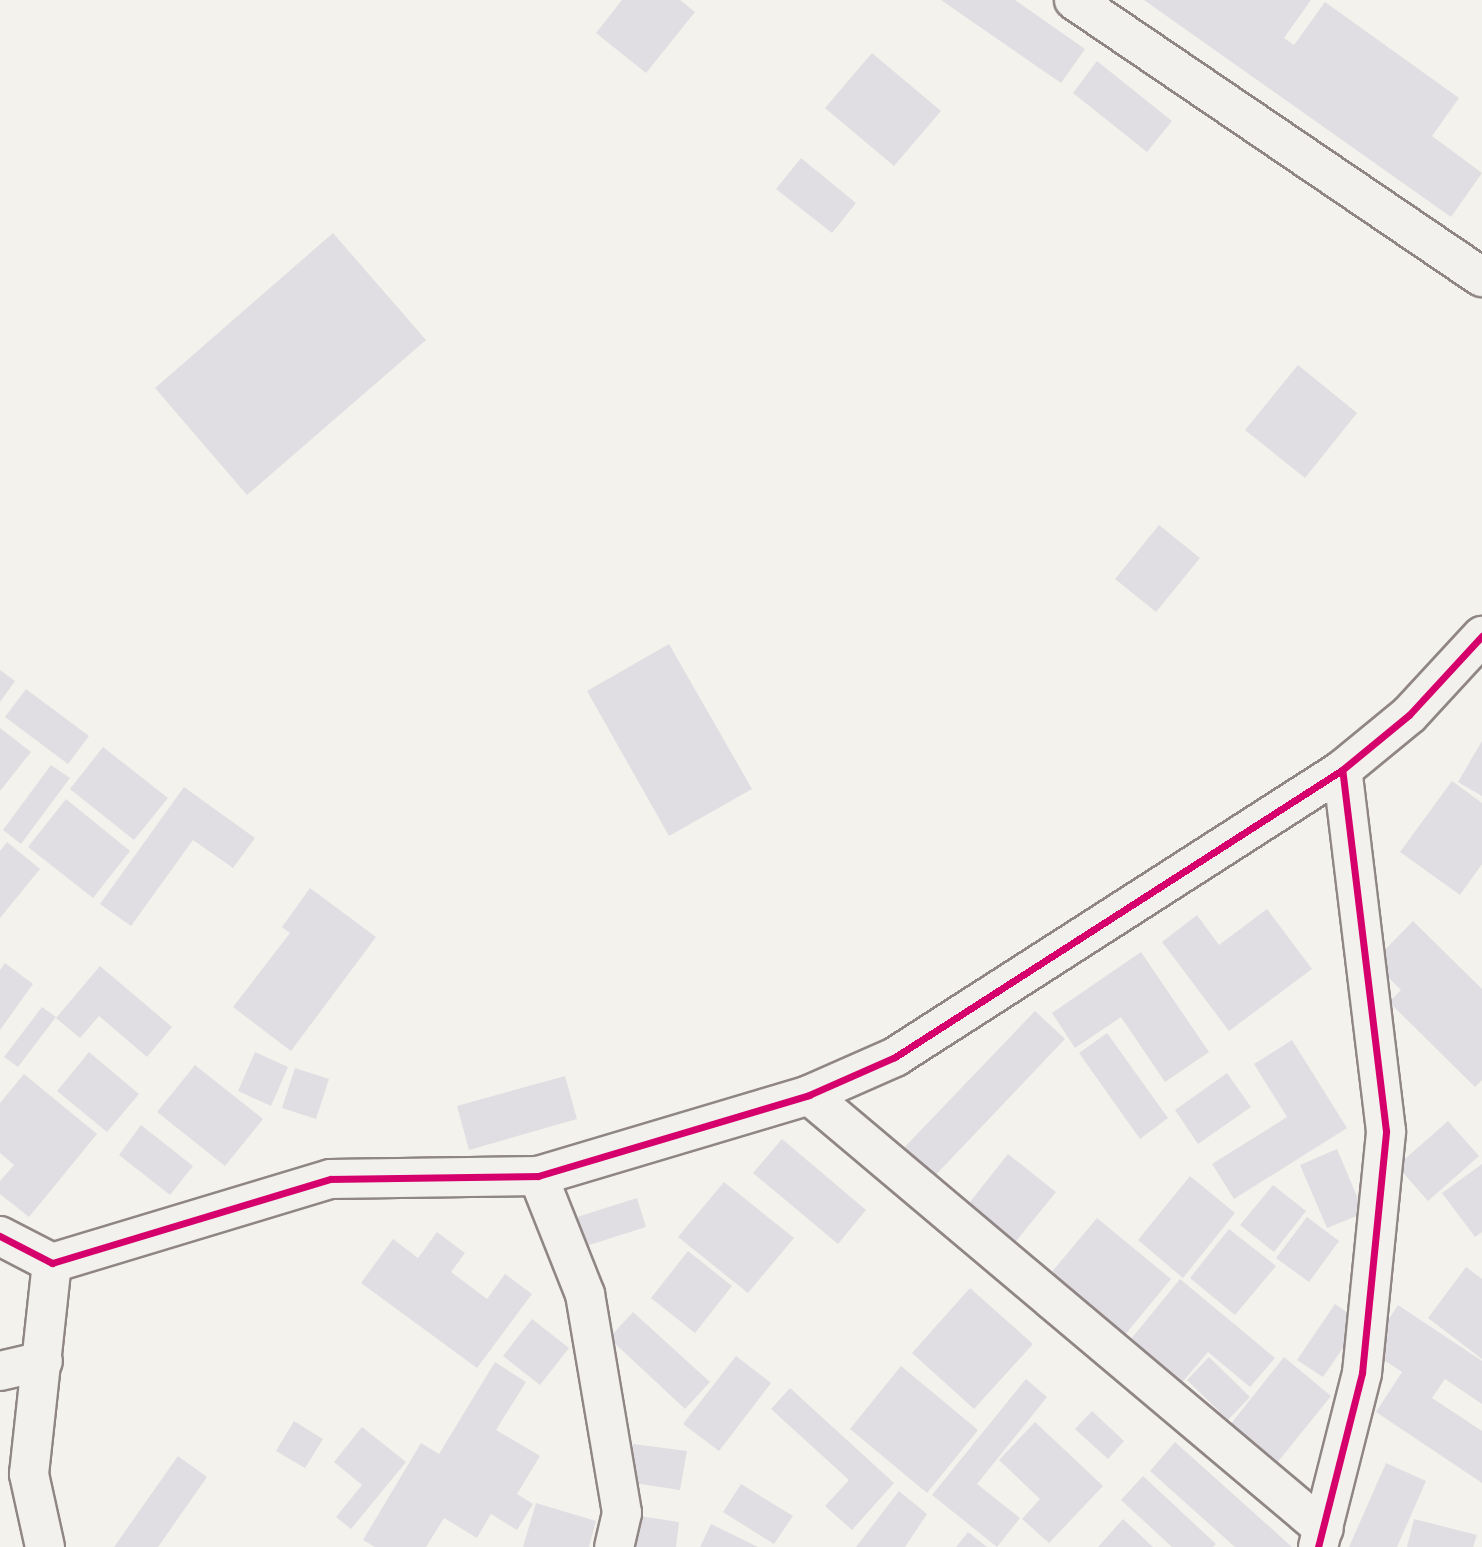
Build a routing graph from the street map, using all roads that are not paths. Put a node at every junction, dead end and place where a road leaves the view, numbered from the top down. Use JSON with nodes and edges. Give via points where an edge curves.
{"nodes":[{"id":1,"x":1074,"y":0,"type":"edge"},
{"id":2,"x":1482,"y":277,"type":"edge"},
{"id":3,"x":1482,"y":636,"type":"edge"},
{"id":4,"x":1342,"y":770,"type":"junction"},
{"id":5,"x":808,"y":1095,"type":"junction"},
{"id":6,"x":538,"y":1175,"type":"junction"},
{"id":7,"x":0,"y":1236,"type":"edge"},
{"id":8,"x":51,"y":1263,"type":"junction"},
{"id":9,"x":43,"y":1361,"type":"junction"},
{"id":10,"x":0,"y":1371,"type":"edge"},
{"id":11,"x":1321,"y":1538,"type":"edge"},
{"id":12,"x":45,"y":1547,"type":"edge"},
{"id":13,"x":614,"y":1547,"type":"edge"}],
"edges":[{"from":1,"to":2,"type":"street"},
{"from":3,"to":4,"type":"street","via":[[1409,715]]},
{"from":4,"to":5,"type":"street","via":[[895,1058]]},
{"from":4,"to":11,"type":"street","via":[[1386,1131],[1362,1373]]},
{"from":5,"to":6,"type":"street"},
{"from":5,"to":11,"type":"street"},
{"from":6,"to":8,"type":"street","via":[[331,1179]]},
{"from":6,"to":13,"type":"street","via":[[585,1294],[622,1513]]},
{"from":7,"to":8,"type":"street"},
{"from":8,"to":9,"type":"street"},
{"from":9,"to":10,"type":"street"},
{"from":9,"to":12,"type":"street","via":[[30,1474]]}]}
